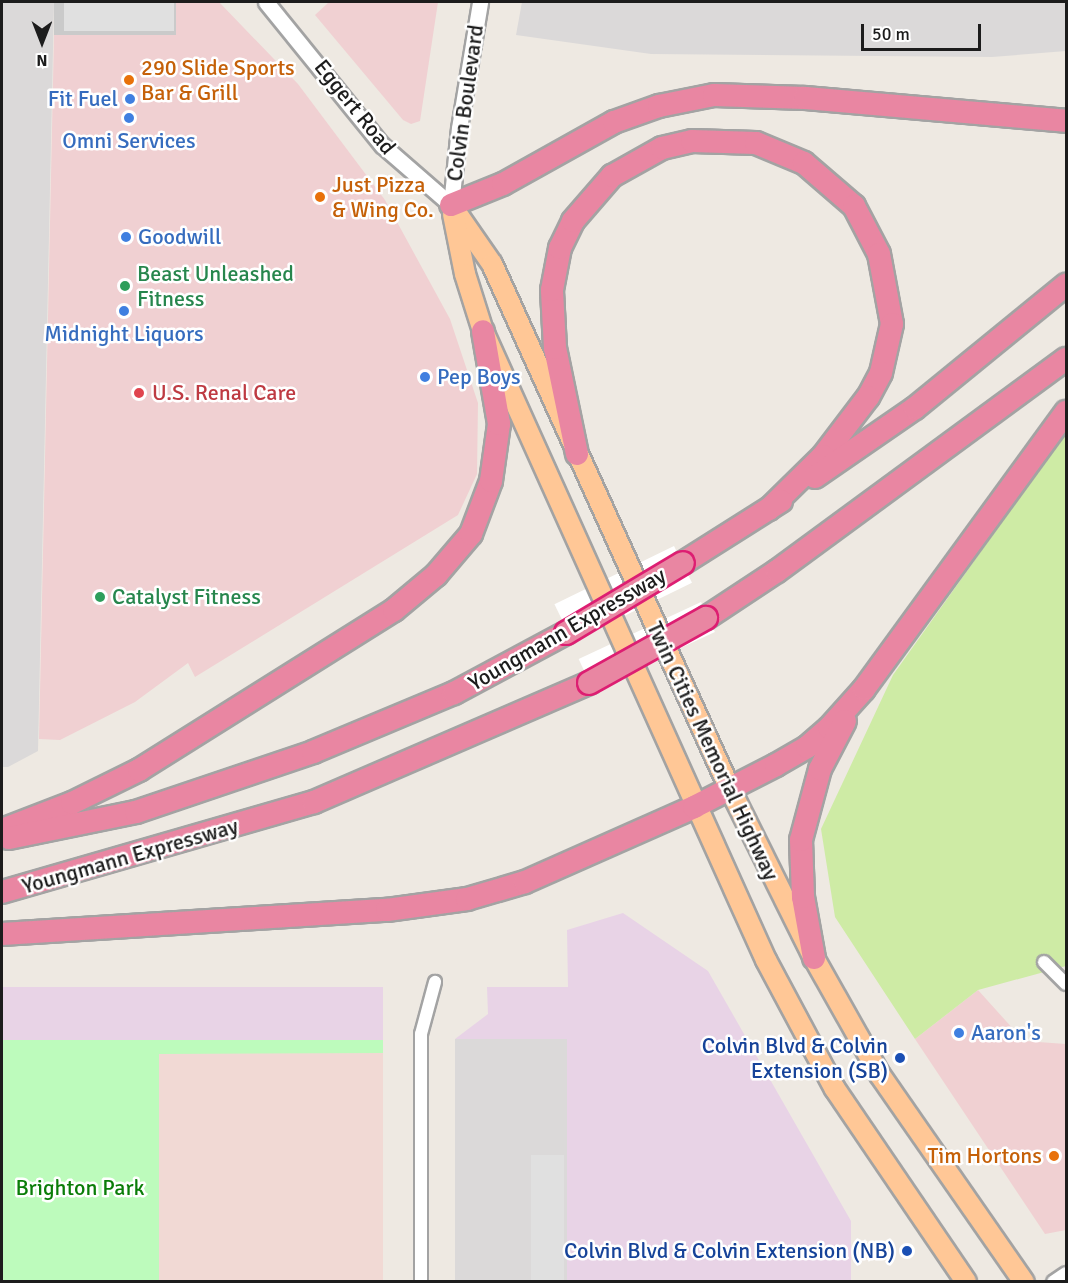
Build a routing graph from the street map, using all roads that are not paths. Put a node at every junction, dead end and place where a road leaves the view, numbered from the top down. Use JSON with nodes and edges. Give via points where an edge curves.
{"nodes":[{"id":1,"x":266,"y":2,"type":"edge"},
{"id":2,"x":480,"y":2,"type":"edge"},
{"id":3,"x":1066,"y":121,"type":"edge"},
{"id":4,"x":451,"y":205,"type":"junction"},
{"id":5,"x":1066,"y":285,"type":"edge"},
{"id":6,"x":483,"y":331,"type":"junction"},
{"id":7,"x":1066,"y":359,"type":"edge"},
{"id":8,"x":1066,"y":412,"type":"edge"},
{"id":9,"x":577,"y":454,"type":"junction"},
{"id":10,"x":770,"y":509,"type":"junction"},
{"id":11,"x":864,"y":689,"type":"junction"},
{"id":12,"x":729,"y":788,"type":"junction"},
{"id":13,"x":694,"y":807,"type":"junction"},
{"id":14,"x":2,"y":830,"type":"edge"},
{"id":15,"x":2,"y":840,"type":"edge"},
{"id":16,"x":2,"y":892,"type":"edge"},
{"id":17,"x":2,"y":934,"type":"edge"},
{"id":18,"x":814,"y":958,"type":"junction"},
{"id":19,"x":1044,"y":962,"type":"dead end"},
{"id":20,"x":435,"y":982,"type":"dead end"},
{"id":21,"x":1066,"y":984,"type":"edge"},
{"id":22,"x":1066,"y":1274,"type":"edge"},
{"id":23,"x":421,"y":1281,"type":"edge"},
{"id":24,"x":966,"y":1281,"type":"edge"},
{"id":25,"x":1024,"y":1281,"type":"edge"},
{"id":26,"x":1054,"y":1281,"type":"edge"}],
"edges":[{"from":1,"to":4,"type":"street","name":"Eggert Road","via":[[322,65],[382,145]]},
{"from":2,"to":4,"type":"street","name":"Colvin Boulevard"},
{"from":3,"to":4,"type":"highway","via":[[805,98],[714,95],[659,106],[614,122],[503,184]]},
{"from":4,"to":6,"type":"main road","name":"Twin Cities Memorial Highway","via":[[465,274]]},
{"from":4,"to":9,"type":"main road","name":"Twin Cities Memorial Highway","via":[[492,264]]},
{"from":5,"to":10,"type":"highway","name":"Youngmann Expressway","via":[[915,408]]},
{"from":6,"to":13,"type":"main road","name":"Twin Cities Memorial Highway"},
{"from":6,"to":14,"type":"highway","via":[[499,424],[491,481],[471,534],[436,575],[394,610],[139,770],[72,803]]},
{"from":7,"to":16,"type":"highway","name":"Youngmann Expressway","bridge":true,"via":[[777,571],[706,618],[589,683],[314,802]]},
{"from":8,"to":11,"type":"highway"},
{"from":9,"to":10,"type":"highway","via":[[555,348],[552,290],[560,248],[573,221],[612,176],[662,148],[693,141],[756,143],[804,163],[855,206],[879,254],[892,324],[881,373],[868,397],[823,456]]},
{"from":9,"to":12,"type":"main road","name":"Twin Cities Memorial Highway"},
{"from":10,"to":15,"type":"highway","name":"Youngmann Expressway","bridge":true,"via":[[566,633],[453,693],[313,752],[136,812]]},
{"from":11,"to":12,"type":"highway","via":[[807,747]]},
{"from":11,"to":18,"type":"highway","via":[[820,769],[807,804],[800,850]]},
{"from":12,"to":13,"type":"highway"},
{"from":12,"to":18,"type":"main road","name":"Twin Cities Memorial Highway"},
{"from":13,"to":17,"type":"highway","via":[[525,882],[467,899],[387,910]]},
{"from":13,"to":24,"type":"main road","name":"Twin Cities Memorial Highway","via":[[766,960],[835,1089]]},
{"from":18,"to":25,"type":"main road","name":"Twin Cities Memorial Highway","via":[[880,1075]]},
{"from":19,"to":21,"type":"street"},
{"from":20,"to":23,"type":"street","via":[[421,1034]]},
{"from":22,"to":26,"type":"street"}]}
